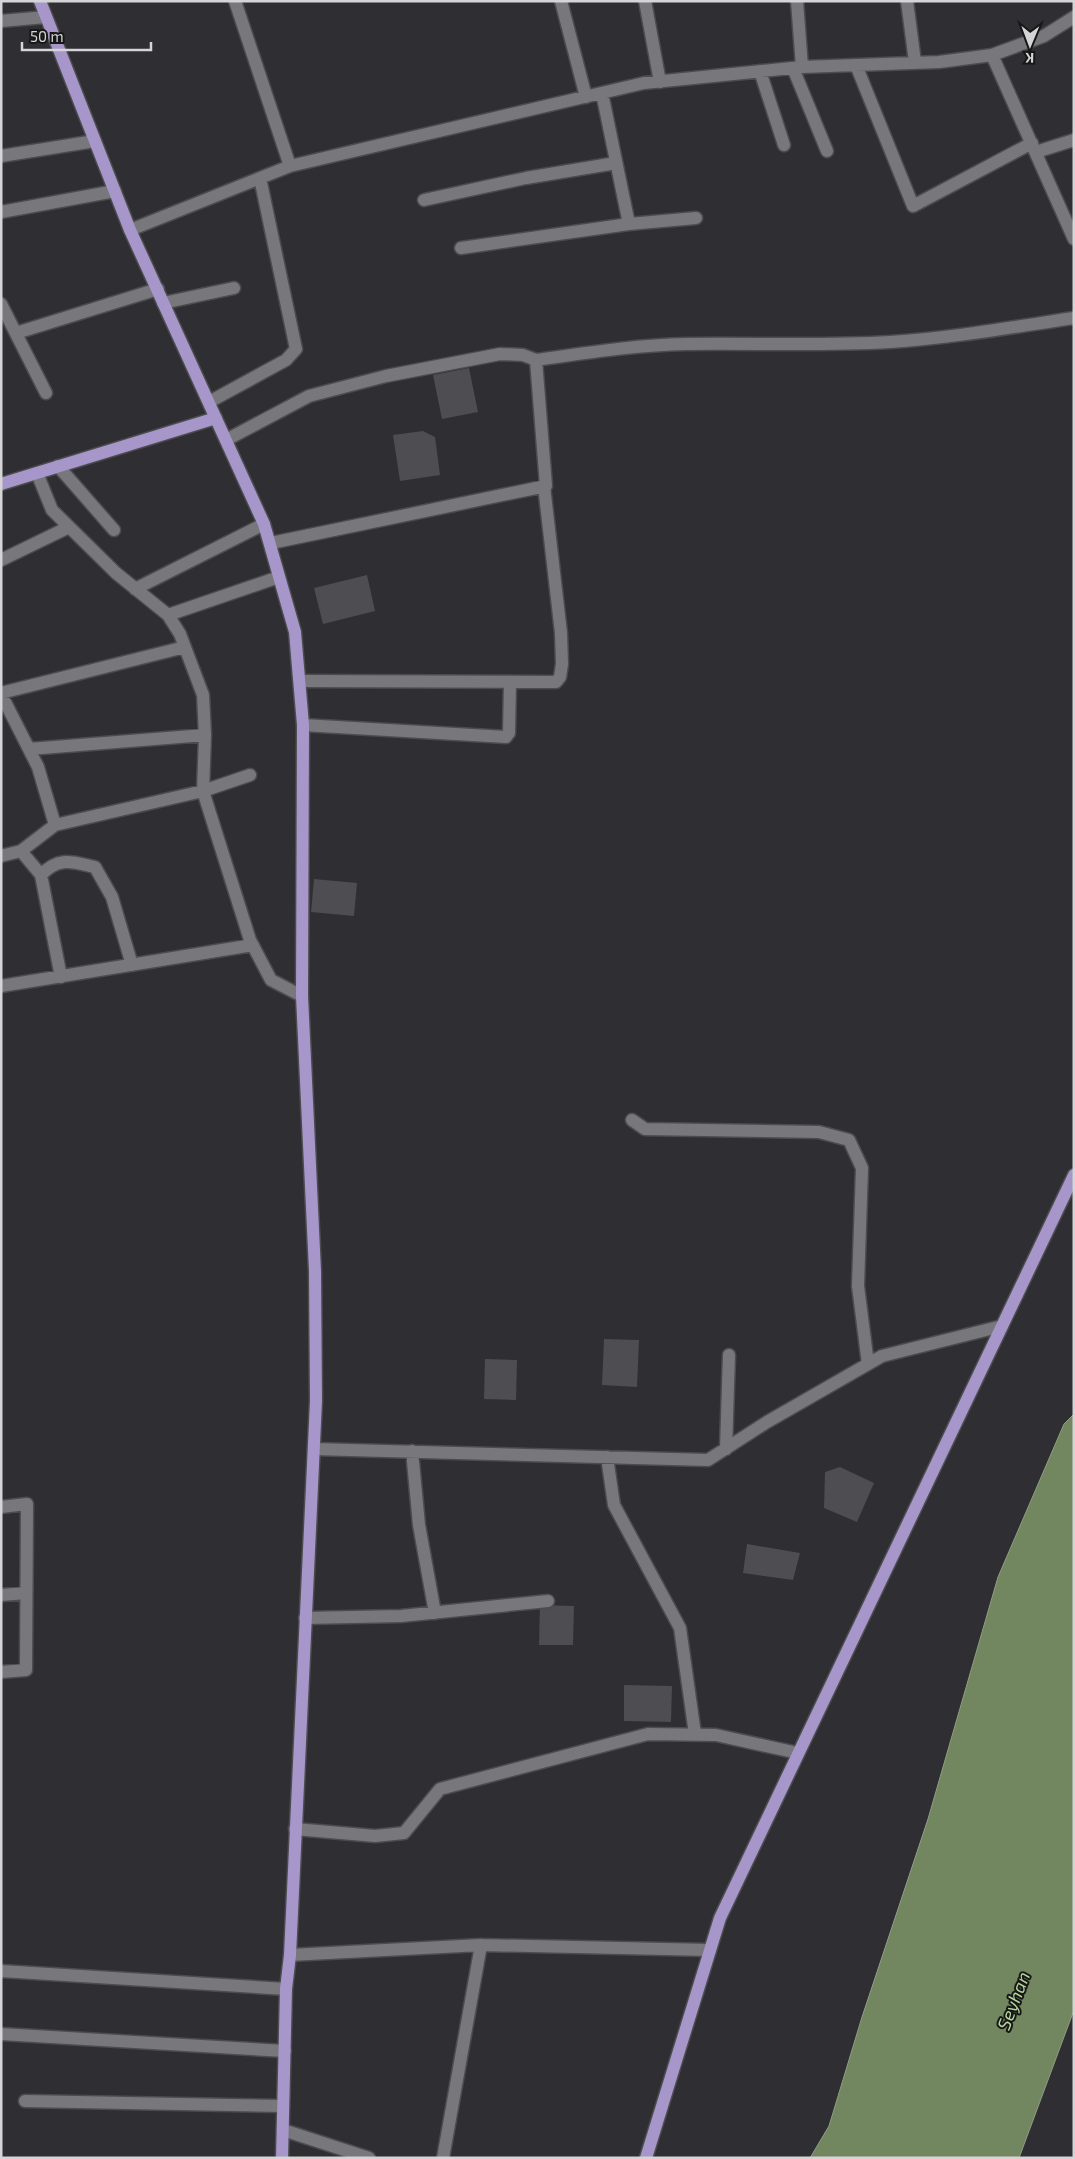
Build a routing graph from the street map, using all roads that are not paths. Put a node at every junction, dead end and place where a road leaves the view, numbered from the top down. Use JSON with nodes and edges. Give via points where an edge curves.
{"nodes":[{"id":1,"x":40,"y":1,"type":"edge"},
{"id":2,"x":235,"y":1,"type":"edge"},
{"id":3,"x":561,"y":1,"type":"edge"},
{"id":4,"x":645,"y":1,"type":"edge"},
{"id":5,"x":797,"y":1,"type":"edge"},
{"id":6,"x":907,"y":1,"type":"edge"},
{"id":7,"x":46,"y":17,"type":"junction"},
{"id":8,"x":1074,"y":17,"type":"edge"},
{"id":9,"x":1,"y":21,"type":"edge"},
{"id":10,"x":992,"y":55,"type":"junction"},
{"id":11,"x":915,"y":62,"type":"junction"},
{"id":12,"x":856,"y":65,"type":"junction"},
{"id":13,"x":798,"y":67,"type":"junction"},
{"id":14,"x":760,"y":71,"type":"junction"},
{"id":15,"x":660,"y":82,"type":"junction"},
{"id":16,"x":602,"y":93,"type":"junction"},
{"id":17,"x":586,"y":97,"type":"junction"},
{"id":18,"x":1074,"y":140,"type":"edge"},
{"id":19,"x":95,"y":141,"type":"junction"},
{"id":20,"x":784,"y":145,"type":"dead end"},
{"id":21,"x":1034,"y":148,"type":"junction"},
{"id":22,"x":827,"y":151,"type":"dead end"},
{"id":23,"x":1,"y":156,"type":"edge"},
{"id":24,"x":616,"y":163,"type":"junction"},
{"id":25,"x":290,"y":166,"type":"junction"},
{"id":26,"x":260,"y":178,"type":"junction"},
{"id":27,"x":114,"y":191,"type":"junction"},
{"id":28,"x":424,"y":200,"type":"dead end"},
{"id":29,"x":1,"y":212,"type":"edge"},
{"id":30,"x":696,"y":218,"type":"dead end"},
{"id":31,"x":629,"y":224,"type":"junction"},
{"id":32,"x":130,"y":230,"type":"junction"},
{"id":33,"x":1074,"y":239,"type":"edge"},
{"id":34,"x":461,"y":248,"type":"dead end"},
{"id":35,"x":234,"y":288,"type":"dead end"},
{"id":36,"x":158,"y":289,"type":"junction"},
{"id":37,"x":163,"y":303,"type":"junction"},
{"id":38,"x":1,"y":304,"type":"edge"},
{"id":39,"x":1074,"y":318,"type":"edge"},
{"id":40,"x":16,"y":332,"type":"junction"},
{"id":41,"x":536,"y":360,"type":"junction"},
{"id":42,"x":46,"y":393,"type":"dead end"},
{"id":43,"x":209,"y":402,"type":"junction"},
{"id":44,"x":216,"y":418,"type":"junction"},
{"id":45,"x":226,"y":440,"type":"junction"},
{"id":46,"x":58,"y":466,"type":"junction"},
{"id":47,"x":37,"y":473,"type":"junction"},
{"id":48,"x":3,"y":481,"type":"edge"},
{"id":49,"x":544,"y":486,"type":"junction"},
{"id":50,"x":264,"y":524,"type":"junction"},
{"id":51,"x":69,"y":527,"type":"junction"},
{"id":52,"x":114,"y":530,"type":"dead end"},
{"id":53,"x":271,"y":543,"type":"junction"},
{"id":54,"x":1,"y":560,"type":"edge"},
{"id":55,"x":279,"y":577,"type":"junction"},
{"id":56,"x":135,"y":589,"type":"junction"},
{"id":57,"x":168,"y":615,"type":"junction"},
{"id":58,"x":185,"y":647,"type":"junction"},
{"id":59,"x":300,"y":681,"type":"junction"},
{"id":60,"x":510,"y":682,"type":"junction"},
{"id":61,"x":2,"y":697,"type":"edge"},
{"id":62,"x":303,"y":725,"type":"junction"},
{"id":63,"x":205,"y":735,"type":"junction"},
{"id":64,"x":29,"y":749,"type":"junction"},
{"id":65,"x":250,"y":775,"type":"dead end"},
{"id":66,"x":203,"y":791,"type":"junction"},
{"id":67,"x":55,"y":824,"type":"junction"},
{"id":68,"x":20,"y":852,"type":"junction"},
{"id":69,"x":1,"y":856,"type":"edge"},
{"id":70,"x":41,"y":875,"type":"junction"},
{"id":71,"x":252,"y":944,"type":"junction"},
{"id":72,"x":132,"y":965,"type":"junction"},
{"id":73,"x":61,"y":977,"type":"junction"},
{"id":74,"x":1,"y":986,"type":"edge"},
{"id":75,"x":302,"y":996,"type":"junction"},
{"id":76,"x":632,"y":1120,"type":"dead end"},
{"id":77,"x":1074,"y":1175,"type":"edge"},
{"id":78,"x":1002,"y":1326,"type":"junction"},
{"id":79,"x":729,"y":1356,"type":"dead end"},
{"id":80,"x":868,"y":1364,"type":"junction"},
{"id":81,"x":314,"y":1449,"type":"junction"},
{"id":82,"x":726,"y":1449,"type":"junction"},
{"id":83,"x":412,"y":1451,"type":"junction"},
{"id":84,"x":607,"y":1457,"type":"junction"},
{"id":85,"x":1,"y":1507,"type":"edge"},
{"id":86,"x":26,"y":1593,"type":"junction"},
{"id":87,"x":1,"y":1595,"type":"edge"},
{"id":88,"x":548,"y":1601,"type":"dead end"},
{"id":89,"x":435,"y":1612,"type":"junction"},
{"id":90,"x":305,"y":1618,"type":"junction"},
{"id":91,"x":1,"y":1672,"type":"edge"},
{"id":92,"x":695,"y":1734,"type":"junction"},
{"id":93,"x":798,"y":1753,"type":"junction"},
{"id":94,"x":295,"y":1829,"type":"junction"},
{"id":95,"x":481,"y":1945,"type":"junction"},
{"id":96,"x":710,"y":1950,"type":"junction"},
{"id":97,"x":290,"y":1954,"type":"junction"},
{"id":98,"x":1,"y":1971,"type":"edge"},
{"id":99,"x":286,"y":1989,"type":"junction"},
{"id":100,"x":1,"y":2034,"type":"edge"},
{"id":101,"x":285,"y":2051,"type":"junction"},
{"id":102,"x":25,"y":2101,"type":"dead end"},
{"id":103,"x":284,"y":2106,"type":"junction"},
{"id":104,"x":283,"y":2130,"type":"junction"},
{"id":105,"x":282,"y":2158,"type":"edge"},
{"id":106,"x":369,"y":2158,"type":"edge"},
{"id":107,"x":443,"y":2158,"type":"edge"},
{"id":108,"x":646,"y":2158,"type":"edge"}],
"edges":[{"from":1,"to":7,"type":"main road"},
{"from":2,"to":25,"type":"street"},
{"from":3,"to":17,"type":"street"},
{"from":4,"to":15,"type":"street"},
{"from":5,"to":13,"type":"street"},
{"from":6,"to":11,"type":"street"},
{"from":7,"to":9,"type":"street"},
{"from":7,"to":19,"type":"main road"},
{"from":8,"to":10,"type":"street","via":[[1044,36]]},
{"from":10,"to":11,"type":"street"},
{"from":10,"to":21,"type":"street"},
{"from":11,"to":12,"type":"street"},
{"from":12,"to":13,"type":"street"},
{"from":12,"to":21,"type":"street","via":[[913,206]]},
{"from":13,"to":14,"type":"street"},
{"from":13,"to":22,"type":"street"},
{"from":14,"to":15,"type":"street"},
{"from":14,"to":20,"type":"street"},
{"from":15,"to":16,"type":"street"},
{"from":16,"to":17,"type":"street"},
{"from":16,"to":24,"type":"street"},
{"from":17,"to":25,"type":"street"},
{"from":18,"to":21,"type":"street"},
{"from":19,"to":23,"type":"street"},
{"from":19,"to":27,"type":"main road"},
{"from":21,"to":33,"type":"street"},
{"from":24,"to":28,"type":"street"},
{"from":24,"to":31,"type":"street"},
{"from":25,"to":26,"type":"street"},
{"from":26,"to":32,"type":"street"},
{"from":26,"to":43,"type":"street","via":[[296,350],[286,360]]},
{"from":27,"to":29,"type":"street"},
{"from":27,"to":32,"type":"main road"},
{"from":30,"to":31,"type":"street"},
{"from":31,"to":34,"type":"street"},
{"from":32,"to":36,"type":"main road"},
{"from":35,"to":37,"type":"street"},
{"from":36,"to":37,"type":"main road"},
{"from":36,"to":40,"type":"street"},
{"from":37,"to":43,"type":"main road"},
{"from":38,"to":40,"type":"street"},
{"from":39,"to":41,"type":"street","via":[[891,342],[791,346],[686,344]]},
{"from":40,"to":42,"type":"street"},
{"from":41,"to":45,"type":"street","via":[[522,355],[500,354],[338,388],[309,396]]},
{"from":41,"to":49,"type":"street"},
{"from":43,"to":44,"type":"main road"},
{"from":44,"to":45,"type":"main road"},
{"from":44,"to":46,"type":"main road"},
{"from":45,"to":50,"type":"main road"},
{"from":46,"to":47,"type":"main road"},
{"from":46,"to":52,"type":"street"},
{"from":47,"to":48,"type":"main road"},
{"from":47,"to":51,"type":"street","via":[[52,510]]},
{"from":49,"to":53,"type":"street"},
{"from":49,"to":60,"type":"street","via":[[561,633],[560,677],[556,682]]},
{"from":50,"to":53,"type":"main road"},
{"from":50,"to":56,"type":"street"},
{"from":51,"to":54,"type":"street"},
{"from":51,"to":56,"type":"street"},
{"from":53,"to":55,"type":"main road"},
{"from":55,"to":57,"type":"street"},
{"from":55,"to":59,"type":"main road","via":[[295,632]]},
{"from":56,"to":57,"type":"street"},
{"from":57,"to":58,"type":"street"},
{"from":58,"to":61,"type":"street"},
{"from":58,"to":63,"type":"street","via":[[203,695]]},
{"from":59,"to":60,"type":"street"},
{"from":59,"to":62,"type":"main road"},
{"from":60,"to":62,"type":"street","via":[[510,733],[506,737]]},
{"from":61,"to":64,"type":"street"},
{"from":62,"to":75,"type":"main road"},
{"from":63,"to":64,"type":"street"},
{"from":63,"to":66,"type":"street"},
{"from":64,"to":67,"type":"street","via":[[38,767]]},
{"from":65,"to":66,"type":"street"},
{"from":66,"to":67,"type":"street"},
{"from":66,"to":71,"type":"street"},
{"from":67,"to":68,"type":"street"},
{"from":68,"to":69,"type":"street"},
{"from":68,"to":70,"type":"street"},
{"from":70,"to":72,"type":"street","via":[[50,865],[67,861],[95,867],[112,897]]},
{"from":70,"to":73,"type":"street"},
{"from":71,"to":72,"type":"street"},
{"from":71,"to":75,"type":"street","via":[[271,980]]},
{"from":72,"to":73,"type":"street"},
{"from":73,"to":74,"type":"street"},
{"from":75,"to":81,"type":"main road","via":[[315,1271]]},
{"from":76,"to":80,"type":"street","via":[[645,1129],[819,1132],[849,1140],[862,1168],[858,1286]]},
{"from":77,"to":78,"type":"main road"},
{"from":78,"to":80,"type":"street","via":[[882,1356]]},
{"from":78,"to":93,"type":"main road"},
{"from":79,"to":82,"type":"street"},
{"from":80,"to":82,"type":"street"},
{"from":81,"to":83,"type":"street"},
{"from":81,"to":90,"type":"main road"},
{"from":82,"to":84,"type":"street","via":[[708,1460]]},
{"from":83,"to":84,"type":"street"},
{"from":83,"to":89,"type":"street","via":[[419,1525]]},
{"from":84,"to":92,"type":"street","via":[[614,1505],[680,1628]]},
{"from":85,"to":86,"type":"street","via":[[27,1504]]},
{"from":86,"to":87,"type":"street"},
{"from":86,"to":91,"type":"street","via":[[26,1670]]},
{"from":88,"to":89,"type":"street"},
{"from":89,"to":90,"type":"street"},
{"from":90,"to":94,"type":"main road"},
{"from":92,"to":93,"type":"street","via":[[716,1735]]},
{"from":92,"to":94,"type":"street","via":[[648,1734],[440,1789],[404,1833],[376,1836]]},
{"from":93,"to":96,"type":"main road","via":[[720,1918]]},
{"from":94,"to":97,"type":"main road"},
{"from":95,"to":96,"type":"street"},
{"from":95,"to":97,"type":"street"},
{"from":95,"to":107,"type":"street"},
{"from":96,"to":108,"type":"main road"},
{"from":97,"to":99,"type":"main road"},
{"from":98,"to":99,"type":"street"},
{"from":99,"to":101,"type":"main road"},
{"from":100,"to":101,"type":"street"},
{"from":101,"to":103,"type":"main road"},
{"from":102,"to":103,"type":"street"},
{"from":103,"to":104,"type":"main road"},
{"from":104,"to":105,"type":"main road"},
{"from":104,"to":106,"type":"street"}]}
